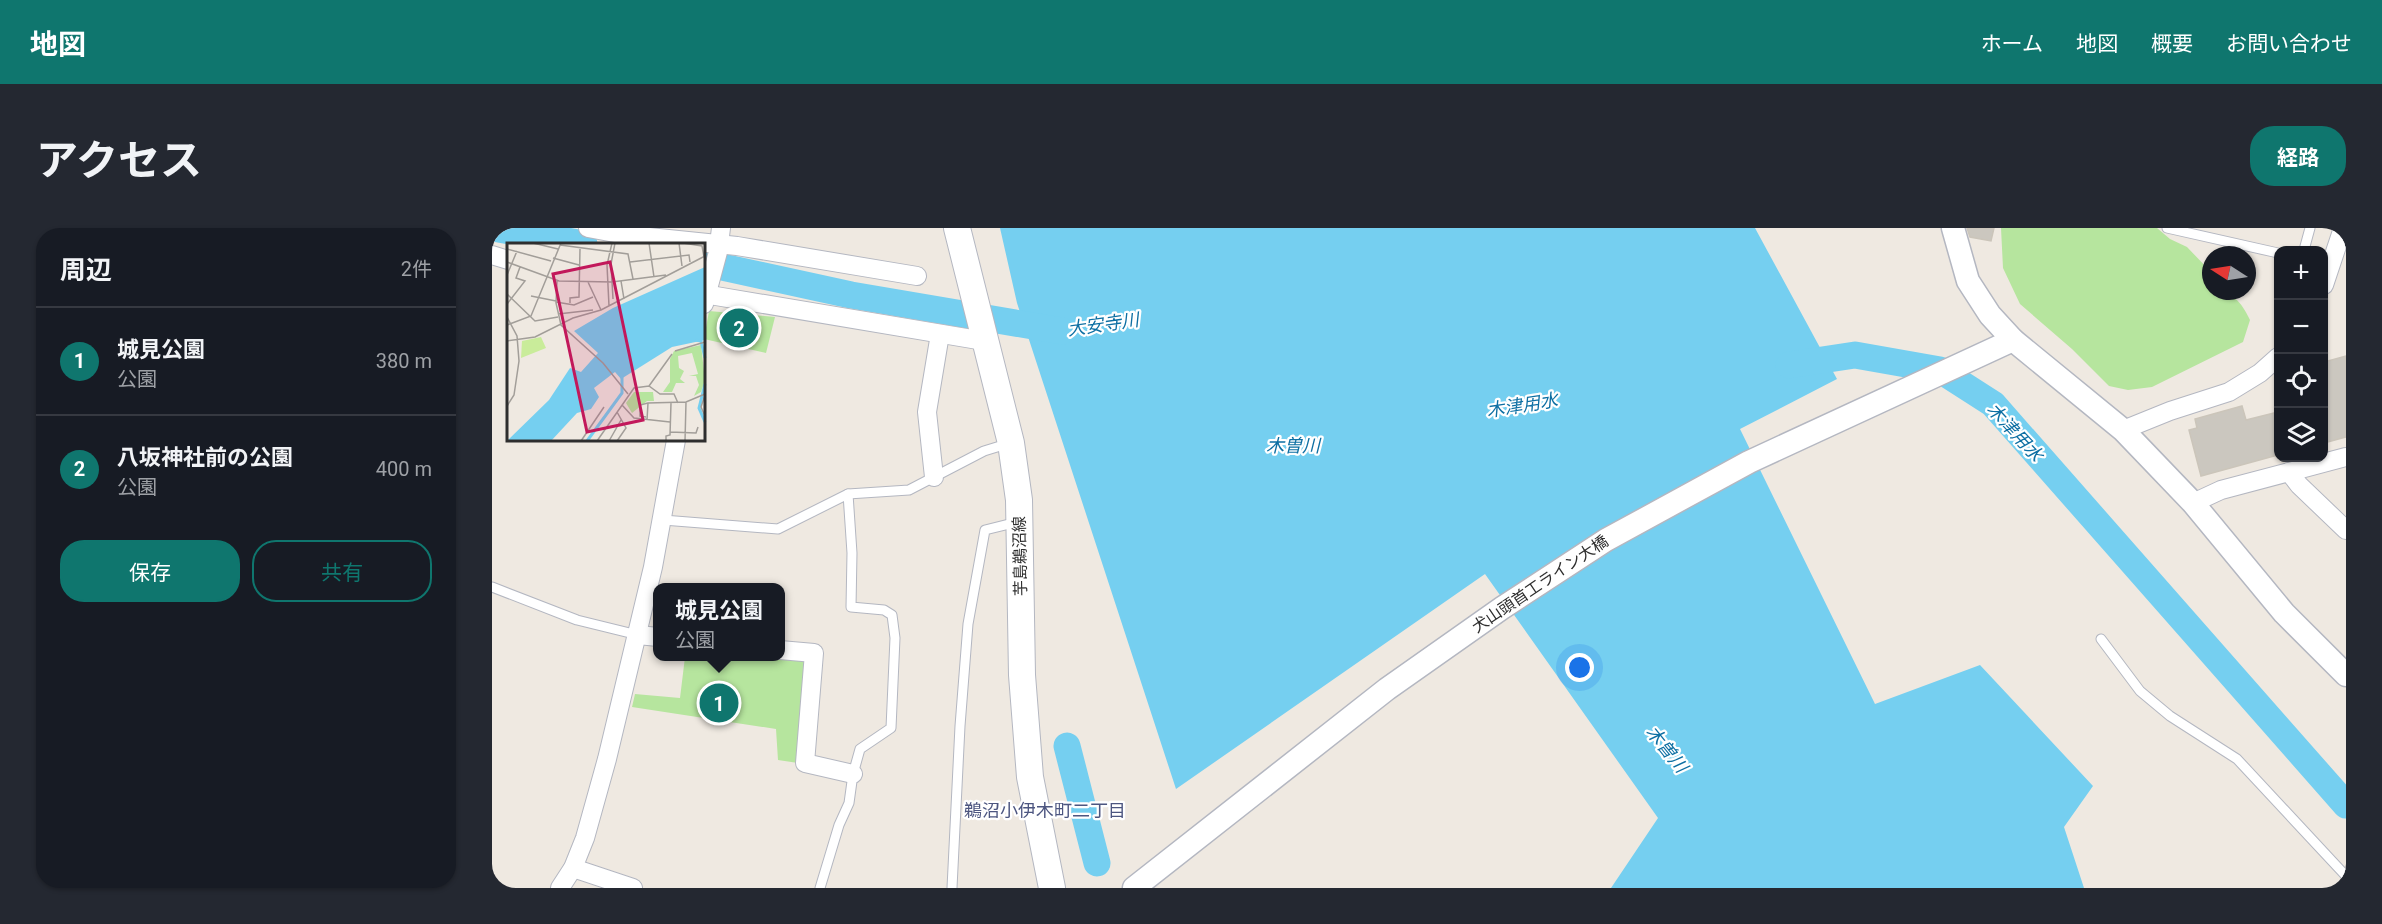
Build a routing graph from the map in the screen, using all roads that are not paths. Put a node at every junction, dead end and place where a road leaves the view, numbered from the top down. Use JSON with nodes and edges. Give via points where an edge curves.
{"nodes":[{"id":1,"x":588,"y":228,"type":"edge"},
{"id":2,"x":957,"y":228,"type":"edge"},
{"id":3,"x":1953,"y":228,"type":"edge"},
{"id":4,"x":2166,"y":228,"type":"edge"},
{"id":5,"x":2310,"y":228,"type":"edge"},
{"id":6,"x":2343,"y":228,"type":"edge"},
{"id":7,"x":720,"y":242,"type":"edge"},
{"id":8,"x":2305,"y":246,"type":"edge"},
{"id":9,"x":2274,"y":252,"type":"edge"},
{"id":10,"x":492,"y":255,"type":"edge"},
{"id":11,"x":507,"y":260,"type":"edge"},
{"id":12,"x":2328,"y":273,"type":"edge"},
{"id":13,"x":917,"y":276,"type":"dead end"},
{"id":14,"x":706,"y":295,"type":"edge"},
{"id":15,"x":940,"y":334,"type":"junction"},
{"id":16,"x":983,"y":337,"type":"junction"},
{"id":17,"x":2013,"y":340,"type":"junction"},
{"id":18,"x":2274,"y":361,"type":"edge"},
{"id":19,"x":2123,"y":430,"type":"junction"},
{"id":20,"x":676,"y":441,"type":"edge"},
{"id":21,"x":1011,"y":443,"type":"junction"},
{"id":22,"x":2346,"y":456,"type":"edge"},
{"id":23,"x":2289,"y":472,"type":"junction"},
{"id":24,"x":934,"y":477,"type":"junction"},
{"id":25,"x":848,"y":494,"type":"junction"},
{"id":26,"x":2193,"y":503,"type":"junction"},
{"id":27,"x":663,"y":520,"type":"junction"},
{"id":28,"x":1020,"y":522,"type":"junction"},
{"id":29,"x":2346,"y":530,"type":"edge"},
{"id":30,"x":492,"y":587,"type":"edge"},
{"id":31,"x":638,"y":635,"type":"junction"},
{"id":32,"x":653,"y":637,"type":"edge"},
{"id":33,"x":2101,"y":639,"type":"dead end"},
{"id":34,"x":785,"y":650,"type":"edge"},
{"id":35,"x":2346,"y":675,"type":"edge"},
{"id":36,"x":853,"y":774,"type":"junction"},
{"id":37,"x":573,"y":868,"type":"junction"},
{"id":38,"x":2346,"y":876,"type":"edge"},
{"id":39,"x":561,"y":888,"type":"edge"},
{"id":40,"x":633,"y":888,"type":"edge"},
{"id":41,"x":820,"y":888,"type":"edge"},
{"id":42,"x":952,"y":888,"type":"edge"},
{"id":43,"x":1052,"y":888,"type":"edge"},
{"id":44,"x":1134,"y":888,"type":"edge"}],
"edges":[{"from":1,"to":7,"type":"street"},
{"from":2,"to":16,"type":"main road","name":"芋島鵜沼線"},
{"from":3,"to":17,"type":"street","via":[[1968,281],[1989,315]]},
{"from":4,"to":9,"type":"lane"},
{"from":5,"to":8,"type":"lane"},
{"from":6,"to":12,"type":"street"},
{"from":7,"to":13,"type":"street"},
{"from":7,"to":14,"type":"street"},
{"from":10,"to":11,"type":"street"},
{"from":14,"to":15,"type":"street"},
{"from":15,"to":16,"type":"street"},
{"from":15,"to":24,"type":"street","via":[[927,412]]},
{"from":16,"to":21,"type":"main road","name":"芋島鵜沼線"},
{"from":17,"to":19,"type":"street"},
{"from":17,"to":44,"type":"street","name":"犬山頭首工ライン大橋","via":[[1749,462],[1606,540],[1387,689]]},
{"from":18,"to":19,"type":"street","via":[[2229,392]]},
{"from":19,"to":26,"type":"street"},
{"from":20,"to":27,"type":"street"},
{"from":21,"to":24,"type":"lane","via":[[984,451]]},
{"from":21,"to":28,"type":"main road","name":"芋島鵜沼線"},
{"from":22,"to":23,"type":"street"},
{"from":23,"to":26,"type":"street","via":[[2221,490]]},
{"from":23,"to":29,"type":"street"},
{"from":24,"to":25,"type":"lane","via":[[909,490]]},
{"from":25,"to":27,"type":"lane","via":[[778,529]]},
{"from":25,"to":36,"type":"lane","via":[[851,607],[884,610],[892,615],[895,638],[891,728],[860,749]]},
{"from":26,"to":35,"type":"street","via":[[2284,613]]},
{"from":27,"to":31,"type":"street"},
{"from":28,"to":42,"type":"lane","via":[[984,530],[967,635]]},
{"from":28,"to":43,"type":"main road","name":"芋島鵜沼線","via":[[1022,675],[1030,777]]},
{"from":30,"to":31,"type":"lane","via":[[577,620]]},
{"from":31,"to":32,"type":"street"},
{"from":31,"to":37,"type":"street","via":[[589,826]]},
{"from":33,"to":38,"type":"lane","via":[[2140,691],[2170,716],[2237,759]]},
{"from":34,"to":36,"type":"street","via":[[814,653],[805,763]]},
{"from":36,"to":41,"type":"lane","via":[[849,803]]},
{"from":37,"to":39,"type":"street"},
{"from":37,"to":40,"type":"street"}]}
